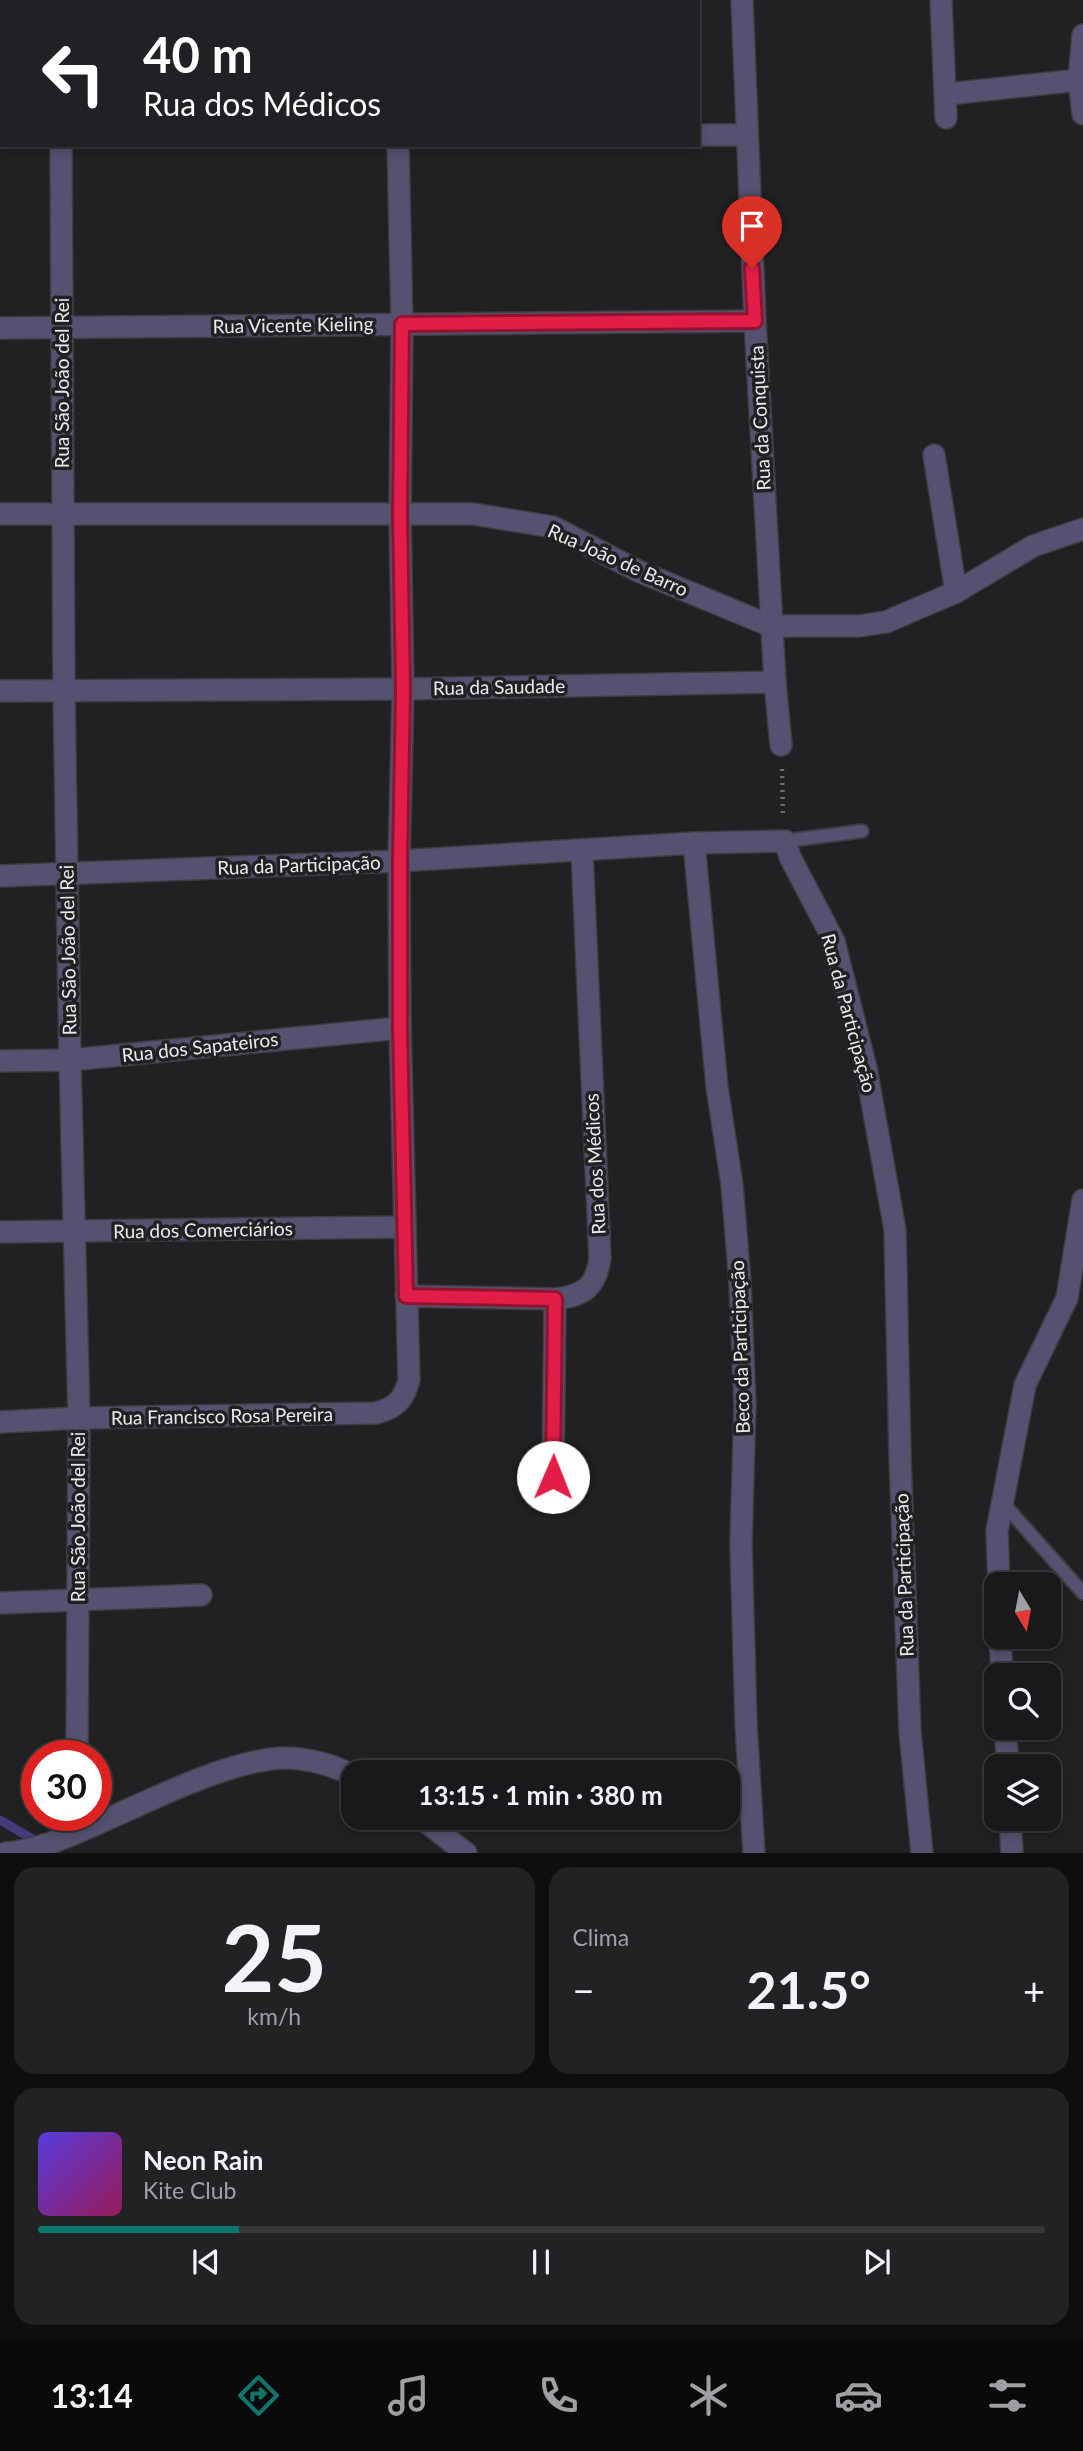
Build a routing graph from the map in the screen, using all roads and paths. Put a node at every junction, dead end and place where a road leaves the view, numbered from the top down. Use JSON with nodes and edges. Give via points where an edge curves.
{"nodes":[{"id":1,"x":742,"y":0,"type":"edge"},
{"id":2,"x":941,"y":0,"type":"edge"},
{"id":3,"x":1083,"y":35,"type":"edge"},
{"id":4,"x":1079,"y":80,"type":"junction"},
{"id":5,"x":947,"y":94,"type":"junction"},
{"id":6,"x":1083,"y":114,"type":"edge"},
{"id":7,"x":946,"y":118,"type":"dead end"},
{"id":8,"x":700,"y":135,"type":"edge"},
{"id":9,"x":747,"y":135,"type":"junction"},
{"id":10,"x":61,"y":147,"type":"edge"},
{"id":11,"x":398,"y":147,"type":"edge"},
{"id":12,"x":755,"y":321,"type":"junction"},
{"id":13,"x":402,"y":324,"type":"junction"},
{"id":14,"x":0,"y":328,"type":"edge"},
{"id":15,"x":62,"y":328,"type":"junction"},
{"id":16,"x":934,"y":455,"type":"dead end"},
{"id":17,"x":63,"y":513,"type":"junction"},
{"id":18,"x":0,"y":514,"type":"edge"},
{"id":19,"x":400,"y":515,"type":"junction"},
{"id":20,"x":1083,"y":529,"type":"edge"},
{"id":21,"x":956,"y":592,"type":"junction"},
{"id":22,"x":771,"y":626,"type":"junction"},
{"id":23,"x":775,"y":682,"type":"junction"},
{"id":24,"x":403,"y":689,"type":"junction"},
{"id":25,"x":0,"y":691,"type":"edge"},
{"id":26,"x":64,"y":691,"type":"junction"},
{"id":27,"x":781,"y":745,"type":"joint"},
{"id":28,"x":862,"y":831,"type":"dead end"},
{"id":29,"x":785,"y":841,"type":"junction"},
{"id":30,"x":694,"y":843,"type":"junction"},
{"id":31,"x":582,"y":852,"type":"junction"},
{"id":32,"x":400,"y":861,"type":"junction"},
{"id":33,"x":68,"y":874,"type":"junction"},
{"id":34,"x":0,"y":876,"type":"edge"},
{"id":35,"x":400,"y":1028,"type":"junction"},
{"id":36,"x":70,"y":1060,"type":"junction"},
{"id":37,"x":0,"y":1061,"type":"edge"},
{"id":38,"x":1083,"y":1200,"type":"edge"},
{"id":39,"x":405,"y":1227,"type":"junction"},
{"id":40,"x":74,"y":1231,"type":"junction"},
{"id":41,"x":0,"y":1233,"type":"edge"},
{"id":42,"x":406,"y":1296,"type":"junction"},
{"id":43,"x":555,"y":1299,"type":"junction"},
{"id":44,"x":79,"y":1418,"type":"junction"},
{"id":45,"x":0,"y":1422,"type":"edge"},
{"id":46,"x":553,"y":1477,"type":"dead end"},
{"id":47,"x":1002,"y":1502,"type":"junction"},
{"id":48,"x":999,"y":1572,"type":"edge"},
{"id":49,"x":1083,"y":1593,"type":"edge"},
{"id":50,"x":201,"y":1595,"type":"dead end"},
{"id":51,"x":78,"y":1601,"type":"junction"},
{"id":52,"x":0,"y":1603,"type":"edge"},
{"id":53,"x":77,"y":1740,"type":"edge"},
{"id":54,"x":341,"y":1771,"type":"edge"},
{"id":55,"x":112,"y":1811,"type":"edge"},
{"id":56,"x":436,"y":1830,"type":"edge"},
{"id":57,"x":63,"y":1831,"type":"edge"},
{"id":58,"x":1011,"y":1831,"type":"edge"},
{"id":59,"x":6,"y":1853,"type":"edge"},
{"id":60,"x":466,"y":1853,"type":"edge"},
{"id":61,"x":754,"y":1853,"type":"edge"},
{"id":62,"x":922,"y":1853,"type":"edge"},
{"id":63,"x":1012,"y":1853,"type":"edge"}],
"edges":[{"from":1,"to":9,"type":"street","name":"Rua da Conquista"},
{"from":2,"to":5,"type":"street"},
{"from":3,"to":4,"type":"street"},
{"from":4,"to":5,"type":"street"},
{"from":4,"to":6,"type":"street"},
{"from":5,"to":7,"type":"street"},
{"from":8,"to":9,"type":"street"},
{"from":9,"to":12,"type":"street","name":"Rua da Conquista"},
{"from":10,"to":15,"type":"street","name":"Rua São João del Rei"},
{"from":11,"to":13,"type":"street"},
{"from":12,"to":13,"type":"street","name":"Rua Vicente Kieling"},
{"from":12,"to":22,"type":"street","name":"Rua da Conquista"},
{"from":13,"to":15,"type":"street","name":"Rua Vicente Kieling"},
{"from":13,"to":19,"type":"street"},
{"from":14,"to":15,"type":"street","name":"Rua Vicente Kieling"},
{"from":15,"to":17,"type":"street","name":"Rua São João del Rei"},
{"from":16,"to":21,"type":"street"},
{"from":17,"to":18,"type":"street","name":"Rua João de Barro"},
{"from":17,"to":19,"type":"street","name":"Rua João de Barro"},
{"from":17,"to":26,"type":"street","name":"Rua São João del Rei"},
{"from":19,"to":22,"type":"street","name":"Rua João de Barro","via":[[473,514],[553,527],[638,571]]},
{"from":19,"to":24,"type":"street"},
{"from":20,"to":21,"type":"street","name":"Rua João de Barro","via":[[1033,546]]},
{"from":21,"to":22,"type":"street","name":"Rua João de Barro","via":[[886,622]]},
{"from":22,"to":23,"type":"street"},
{"from":23,"to":24,"type":"street","name":"Rua da Saudade"},
{"from":23,"to":27,"type":"street"},
{"from":24,"to":26,"type":"street","name":"Rua da Saudade"},
{"from":24,"to":32,"type":"street"},
{"from":25,"to":26,"type":"street","name":"Rua da Saudade"},
{"from":26,"to":33,"type":"street","name":"Rua São João del Rei"},
{"from":27,"to":29,"type":"path"},
{"from":28,"to":29,"type":"lane"},
{"from":29,"to":30,"type":"street","name":"Rua da Participação"},
{"from":29,"to":62,"type":"street","name":"Rua da Participação","via":[[834,941],[866,1068],[895,1230],[910,1732]]},
{"from":30,"to":31,"type":"street","name":"Rua da Participação"},
{"from":30,"to":61,"type":"street","name":"Beco da Participação","via":[[740,1283],[745,1405],[741,1543]]},
{"from":31,"to":32,"type":"street","name":"Rua da Participação"},
{"from":31,"to":43,"type":"street","name":"Rua dos Médicos","via":[[600,1258],[597,1277],[584,1290]]},
{"from":32,"to":33,"type":"street","name":"Rua da Participação"},
{"from":32,"to":35,"type":"street"},
{"from":33,"to":34,"type":"street","name":"Rua da Participação"},
{"from":33,"to":36,"type":"street","name":"Rua São João del Rei"},
{"from":35,"to":36,"type":"street","name":"Rua dos Sapateiros"},
{"from":35,"to":39,"type":"street"},
{"from":36,"to":37,"type":"street","name":"Rua dos Sapateiros"},
{"from":36,"to":40,"type":"street","name":"Rua São João del Rei"},
{"from":38,"to":47,"type":"street","via":[[1067,1298],[1025,1385]]},
{"from":39,"to":40,"type":"street","name":"Rua dos Comerciários"},
{"from":39,"to":42,"type":"street"},
{"from":40,"to":41,"type":"street","name":"Rua dos Comerciários"},
{"from":40,"to":44,"type":"street","name":"Rua São João del Rei"},
{"from":42,"to":43,"type":"street","name":"Rua dos Médicos"},
{"from":42,"to":44,"type":"street","name":"Rua Francisco Rosa Pereira","via":[[409,1380],[406,1393],[389,1410]]},
{"from":43,"to":46,"type":"street"},
{"from":44,"to":45,"type":"street","name":"Rua Francisco Rosa Pereira"},
{"from":44,"to":51,"type":"street","name":"Rua São João del Rei"},
{"from":47,"to":48,"type":"street","via":[[997,1531]]},
{"from":47,"to":49,"type":"lane"},
{"from":50,"to":51,"type":"street"},
{"from":51,"to":52,"type":"street"},
{"from":51,"to":53,"type":"street","name":"Rua São João del Rei"},
{"from":54,"to":55,"type":"street","via":[[311,1760],[272,1759],[223,1771]]},
{"from":56,"to":60,"type":"street"},
{"from":57,"to":59,"type":"street","via":[[23,1852]]},
{"from":58,"to":63,"type":"street"}]}
